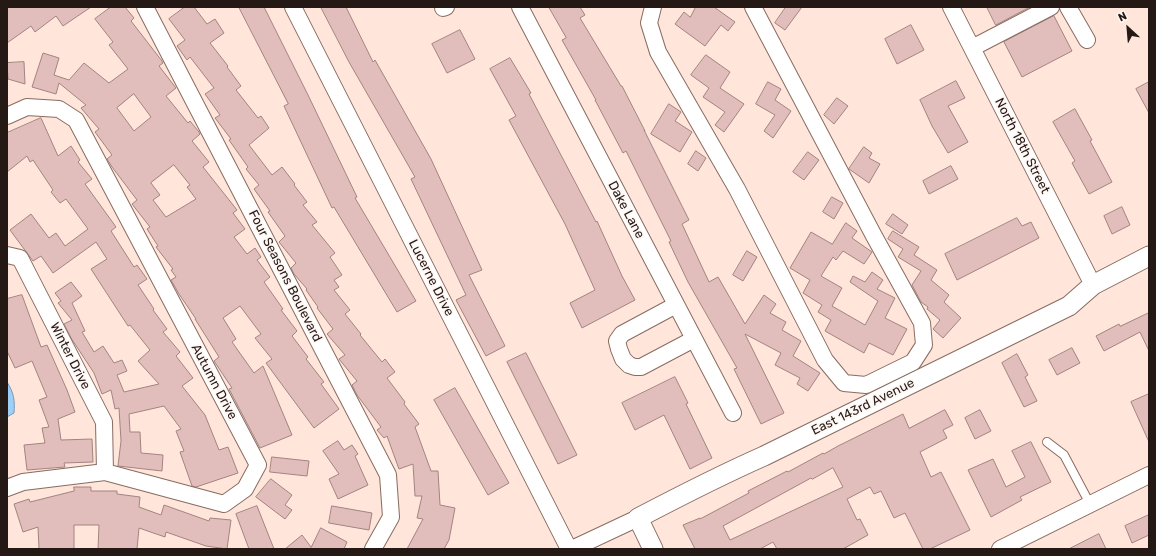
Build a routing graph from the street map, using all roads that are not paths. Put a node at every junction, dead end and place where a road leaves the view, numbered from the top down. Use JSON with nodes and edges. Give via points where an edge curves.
{"nodes":[{"id":1,"x":145,"y":7,"type":"edge"},
{"id":2,"x":293,"y":7,"type":"edge"},
{"id":3,"x":442,"y":7,"type":"edge"},
{"id":4,"x":446,"y":7,"type":"edge"},
{"id":5,"x":520,"y":7,"type":"edge"},
{"id":6,"x":653,"y":7,"type":"edge"},
{"id":7,"x":753,"y":7,"type":"edge"},
{"id":8,"x":951,"y":7,"type":"edge"},
{"id":9,"x":1051,"y":7,"type":"edge"},
{"id":10,"x":1068,"y":7,"type":"edge"},
{"id":11,"x":1087,"y":40,"type":"dead end"},
{"id":12,"x":972,"y":48,"type":"junction"},
{"id":13,"x":7,"y":116,"type":"edge"},
{"id":14,"x":7,"y":255,"type":"edge"},
{"id":15,"x":1149,"y":256,"type":"edge"},
{"id":16,"x":1094,"y":284,"type":"junction"},
{"id":17,"x":676,"y":305,"type":"junction"},
{"id":18,"x":694,"y":339,"type":"junction"},
{"id":19,"x":733,"y":413,"type":"dead end"},
{"id":20,"x":1047,"y":442,"type":"dead end"},
{"id":21,"x":105,"y":472,"type":"junction"},
{"id":22,"x":1149,"y":475,"type":"edge"},
{"id":23,"x":7,"y":488,"type":"edge"},
{"id":24,"x":1090,"y":504,"type":"junction"},
{"id":25,"x":638,"y":518,"type":"junction"},
{"id":26,"x":373,"y":549,"type":"edge"},
{"id":27,"x":571,"y":549,"type":"edge"},
{"id":28,"x":654,"y":549,"type":"edge"},
{"id":29,"x":1000,"y":549,"type":"edge"}],
"edges":[{"from":1,"to":26,"type":"street","name":"Four Seasons Boulevard","via":[[388,475],[392,517]]},
{"from":2,"to":27,"type":"street","name":"Lucerne Drive"},
{"from":3,"to":4,"type":"street"},
{"from":5,"to":17,"type":"street","name":"Dake Lane"},
{"from":6,"to":7,"type":"street","via":[[649,23],[658,52],[737,189],[825,360],[844,384],[866,385],[913,362],[924,345],[922,322]]},
{"from":8,"to":12,"type":"street","name":"North 18th Street"},
{"from":9,"to":12,"type":"street"},
{"from":10,"to":11,"type":"street"},
{"from":12,"to":16,"type":"street","name":"North 18th Street"},
{"from":13,"to":21,"type":"street","name":"Autumn Drive","via":[[27,106],[59,109],[76,120],[258,465],[245,488],[224,504]]},
{"from":14,"to":21,"type":"street","name":"Winter Drive","via":[[20,258],[104,422]]},
{"from":15,"to":16,"type":"street","name":"East 143rd Avenue"},
{"from":16,"to":25,"type":"street","name":"East 143rd Avenue","via":[[1068,306]]},
{"from":17,"to":18,"type":"street","name":"Dake Lane"},
{"from":17,"to":18,"type":"street","via":[[622,334],[617,341],[623,359],[629,365],[641,367]]},
{"from":18,"to":19,"type":"street","name":"Dake Lane"},
{"from":20,"to":24,"type":"lane","via":[[1064,455]]},
{"from":21,"to":23,"type":"street","name":"Autumn Drive","via":[[23,482]]},
{"from":22,"to":24,"type":"street"},
{"from":24,"to":29,"type":"street"},
{"from":25,"to":27,"type":"street","name":"East 143rd Avenue"},
{"from":25,"to":28,"type":"street"}]}
